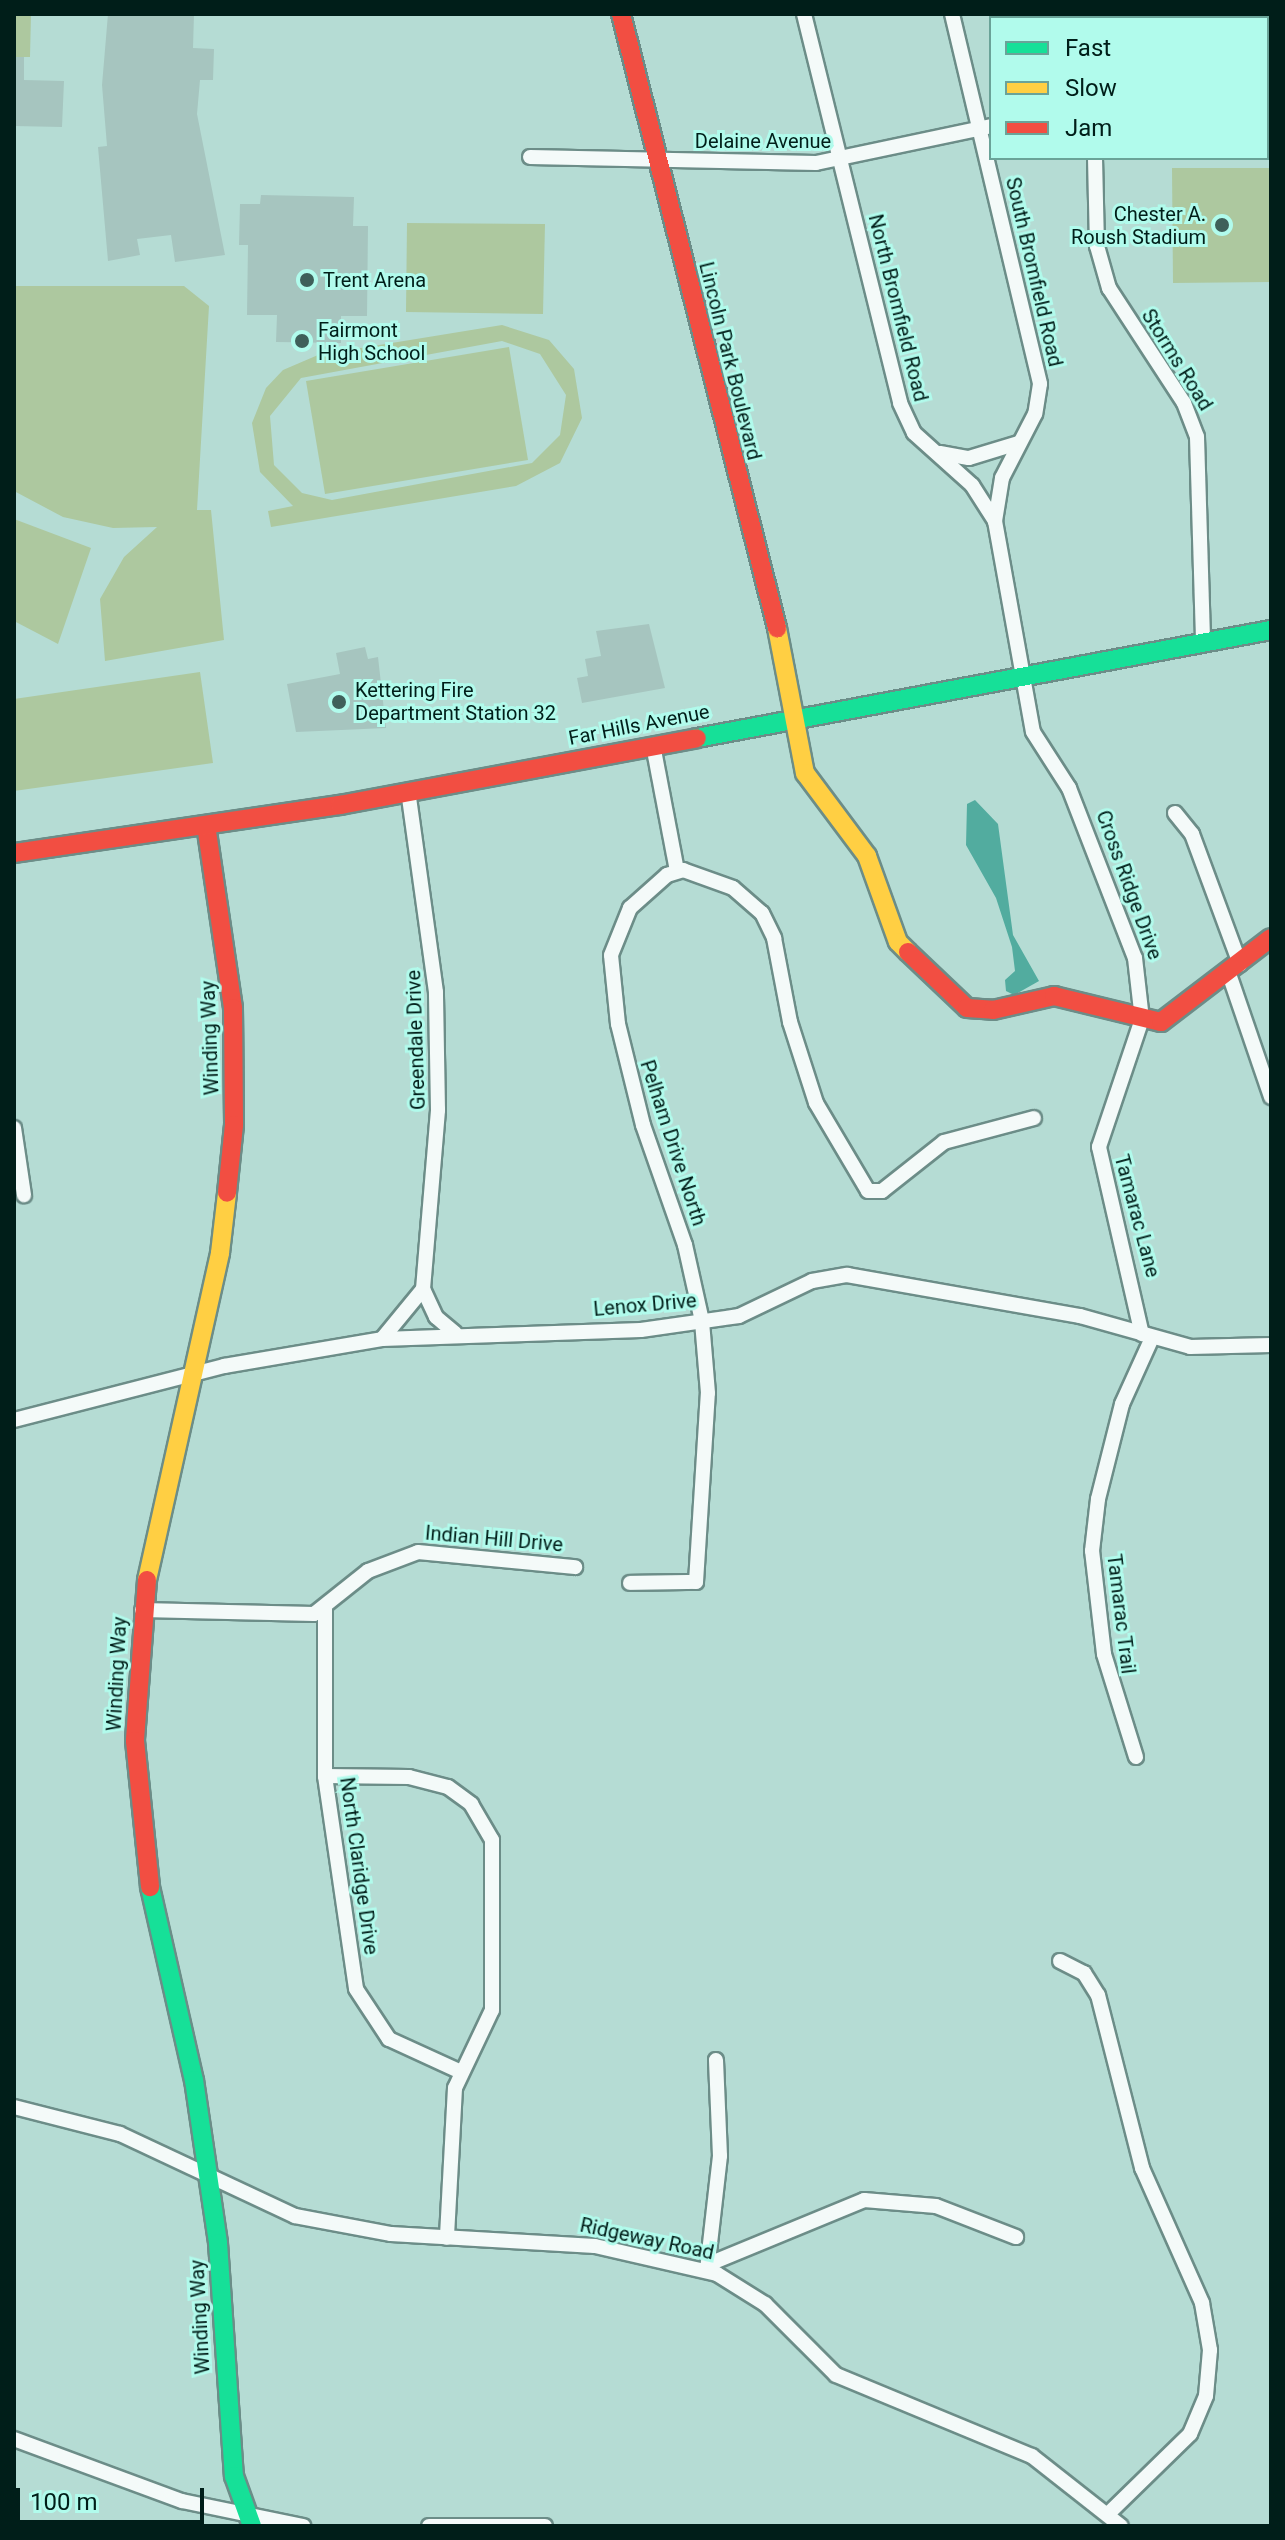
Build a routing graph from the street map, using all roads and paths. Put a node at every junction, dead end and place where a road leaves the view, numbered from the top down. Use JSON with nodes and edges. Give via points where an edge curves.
{"nodes":[{"id":1,"x":621,"y":14,"type":"edge"},
{"id":2,"x":804,"y":14,"type":"edge"},
{"id":3,"x":952,"y":14,"type":"edge"},
{"id":4,"x":985,"y":127,"type":"edge"},
{"id":5,"x":530,"y":157,"type":"dead end"},
{"id":6,"x":658,"y":160,"type":"junction"},
{"id":7,"x":992,"y":160,"type":"edge"},
{"id":8,"x":1095,"y":160,"type":"edge"},
{"id":9,"x":840,"y":161,"type":"junction"},
{"id":10,"x":1018,"y":442,"type":"junction"},
{"id":11,"x":940,"y":453,"type":"junction"},
{"id":12,"x":995,"y":521,"type":"junction"},
{"id":13,"x":1271,"y":630,"type":"edge"},
{"id":14,"x":1203,"y":638,"type":"junction"},
{"id":15,"x":1023,"y":677,"type":"junction"},
{"id":16,"x":799,"y":718,"type":"junction"},
{"id":17,"x":653,"y":745,"type":"junction"},
{"id":18,"x":408,"y":791,"type":"junction"},
{"id":19,"x":1175,"y":813,"type":"dead end"},
{"id":20,"x":206,"y":825,"type":"junction"},
{"id":21,"x":14,"y":853,"type":"edge"},
{"id":22,"x":677,"y":871,"type":"junction"},
{"id":23,"x":1271,"y":938,"type":"edge"},
{"id":24,"x":1234,"y":969,"type":"junction"},
{"id":25,"x":1142,"y":1019,"type":"junction"},
{"id":26,"x":1271,"y":1097,"type":"edge"},
{"id":27,"x":1034,"y":1118,"type":"dead end"},
{"id":28,"x":14,"y":1128,"type":"edge"},
{"id":29,"x":24,"y":1195,"type":"dead end"},
{"id":30,"x":423,"y":1289,"type":"junction"},
{"id":31,"x":702,"y":1321,"type":"junction"},
{"id":32,"x":455,"y":1333,"type":"junction"},
{"id":33,"x":1147,"y":1336,"type":"junction"},
{"id":34,"x":382,"y":1339,"type":"junction"},
{"id":35,"x":1271,"y":1345,"type":"edge"},
{"id":36,"x":190,"y":1374,"type":"junction"},
{"id":37,"x":14,"y":1420,"type":"edge"},
{"id":38,"x":575,"y":1567,"type":"dead end"},
{"id":39,"x":630,"y":1583,"type":"dead end"},
{"id":40,"x":325,"y":1608,"type":"junction"},
{"id":41,"x":142,"y":1610,"type":"junction"},
{"id":42,"x":1136,"y":1757,"type":"dead end"},
{"id":43,"x":325,"y":1776,"type":"junction"},
{"id":44,"x":1060,"y":1961,"type":"dead end"},
{"id":45,"x":716,"y":2060,"type":"dead end"},
{"id":46,"x":461,"y":2072,"type":"junction"},
{"id":47,"x":14,"y":2107,"type":"edge"},
{"id":48,"x":209,"y":2174,"type":"junction"},
{"id":49,"x":1016,"y":2237,"type":"dead end"},
{"id":50,"x":447,"y":2238,"type":"junction"},
{"id":51,"x":708,"y":2268,"type":"junction"},
{"id":52,"x":14,"y":2439,"type":"edge"},
{"id":53,"x":1108,"y":2514,"type":"junction"},
{"id":54,"x":251,"y":2523,"type":"edge"},
{"id":55,"x":303,"y":2526,"type":"edge"},
{"id":56,"x":429,"y":2526,"type":"edge"},
{"id":57,"x":545,"y":2526,"type":"edge"},
{"id":58,"x":1121,"y":2526,"type":"edge"}],
"edges":[{"from":1,"to":6,"type":"street","name":"Lincoln Park Boulevard"},
{"from":2,"to":9,"type":"street","name":"North Bromfield Road"},
{"from":3,"to":4,"type":"street","name":"South Bromfield Road"},
{"from":4,"to":9,"type":"street","name":"Delaine Avenue"},
{"from":5,"to":6,"type":"street","name":"Delaine Avenue"},
{"from":6,"to":9,"type":"street","name":"Delaine Avenue"},
{"from":6,"to":16,"type":"street","name":"Lincoln Park Boulevard"},
{"from":7,"to":10,"type":"street","name":"South Bromfield Road","via":[[1040,384],[1035,414]]},
{"from":8,"to":14,"type":"street","name":"Storms Road","via":[[1097,246],[1109,288],[1184,403],[1197,437]]},
{"from":9,"to":11,"type":"street","name":"North Bromfield Road","via":[[900,403],[914,433]]},
{"from":10,"to":11,"type":"street","via":[[969,458]]},
{"from":10,"to":12,"type":"street","name":"South Bromfield Road","via":[[1002,478]]},
{"from":11,"to":12,"type":"street","name":"North Bromfield Road"},
{"from":12,"to":15,"type":"street","name":"North Bromfield Road"},
{"from":13,"to":14,"type":"street","name":"Far Hills Avenue"},
{"from":14,"to":15,"type":"street","name":"Far Hills Avenue"},
{"from":15,"to":16,"type":"street","name":"Far Hills Avenue"},
{"from":15,"to":25,"type":"street","name":"Cross Ridge Drive","via":[[1037,741],[1069,788],[1129,938]]},
{"from":16,"to":17,"type":"street","name":"Far Hills Avenue"},
{"from":16,"to":25,"type":"street","name":"Lincoln Park Boulevard","via":[[811,786],[867,856],[898,942],[951,999],[981,1010],[1071,998]]},
{"from":17,"to":18,"type":"street","name":"Far Hills Avenue"},
{"from":17,"to":22,"type":"street"},
{"from":18,"to":20,"type":"street","name":"Far Hills Avenue"},
{"from":18,"to":30,"type":"street","name":"Greendale Drive","via":[[431,932],[439,1052]]},
{"from":19,"to":24,"type":"street","via":[[1192,834]]},
{"from":20,"to":21,"type":"street","name":"Far Hills Avenue"},
{"from":20,"to":36,"type":"street","name":"Winding Way","via":[[226,939],[235,1072],[220,1253]]},
{"from":22,"to":27,"type":"street","via":[[714,878],[762,913],[774,938],[790,1022],[816,1103],[863,1186],[874,1193],[944,1142]]},
{"from":22,"to":31,"type":"street","name":"Pelham Drive North","via":[[644,893],[620,924],[612,977],[627,1070],[685,1245]]},
{"from":23,"to":24,"type":"street"},
{"from":24,"to":25,"type":"street","via":[[1167,1020]]},
{"from":24,"to":26,"type":"street"},
{"from":25,"to":33,"type":"street","name":"Tamarac Lane","via":[[1099,1147]]},
{"from":28,"to":29,"type":"street"},
{"from":30,"to":32,"type":"street","via":[[436,1317]]},
{"from":30,"to":34,"type":"street"},
{"from":31,"to":32,"type":"street","name":"Lenox Drive","via":[[641,1330]]},
{"from":31,"to":33,"type":"street","name":"Lenox Drive","via":[[739,1316],[812,1281],[847,1275],[1080,1316]]},
{"from":31,"to":39,"type":"street","name":"Pelham Drive North","via":[[708,1393],[696,1582]]},
{"from":32,"to":34,"type":"street","name":"Lenox Drive"},
{"from":33,"to":35,"type":"street","name":"Lenox Drive","via":[[1198,1347]]},
{"from":33,"to":42,"type":"street","name":"Tamarac Trail","via":[[1122,1404],[1094,1520],[1094,1587],[1104,1654]]},
{"from":34,"to":36,"type":"street","name":"Lenox Drive"},
{"from":36,"to":37,"type":"street","name":"Lenox Drive"},
{"from":36,"to":41,"type":"street","name":"Winding Way","via":[[160,1492]]},
{"from":38,"to":40,"type":"street","name":"Indian Hill Drive","via":[[418,1552],[368,1571]]},
{"from":40,"to":41,"type":"street","name":"Indian Hill Drive","via":[[301,1616]]},
{"from":40,"to":43,"type":"street","name":"North Claridge Drive"},
{"from":41,"to":48,"type":"street","name":"Winding Way","via":[[135,1741],[144,1858]]},
{"from":43,"to":46,"type":"street","name":"North Claridge Drive","via":[[362,2006],[404,2050]]},
{"from":43,"to":46,"type":"street","via":[[429,1781],[458,1793],[489,1833],[496,1890],[492,2010]]},
{"from":44,"to":53,"type":"street","via":[[1084,1973],[1098,1995],[1142,2168],[1202,2303],[1210,2350],[1206,2396],[1190,2434]]},
{"from":45,"to":51,"type":"street","via":[[720,2156]]},
{"from":46,"to":50,"type":"street","via":[[451,2109]]},
{"from":47,"to":48,"type":"street","name":"Ridgeway Road","via":[[120,2134]]},
{"from":48,"to":50,"type":"street","name":"Ridgeway Road","via":[[295,2216]]},
{"from":48,"to":54,"type":"street","name":"Winding Way","via":[[228,2434]]},
{"from":49,"to":51,"type":"street","via":[[936,2206],[864,2200]]},
{"from":50,"to":51,"type":"street","name":"Ridgeway Road","via":[[581,2244]]},
{"from":51,"to":53,"type":"street","name":"Ridgeway Road","via":[[744,2287],[836,2375],[1032,2456]]},
{"from":52,"to":54,"type":"street","via":[[137,2487]]},
{"from":53,"to":58,"type":"street","name":"Ridgeway Road"},
{"from":54,"to":55,"type":"street"},
{"from":56,"to":57,"type":"street"}]}
